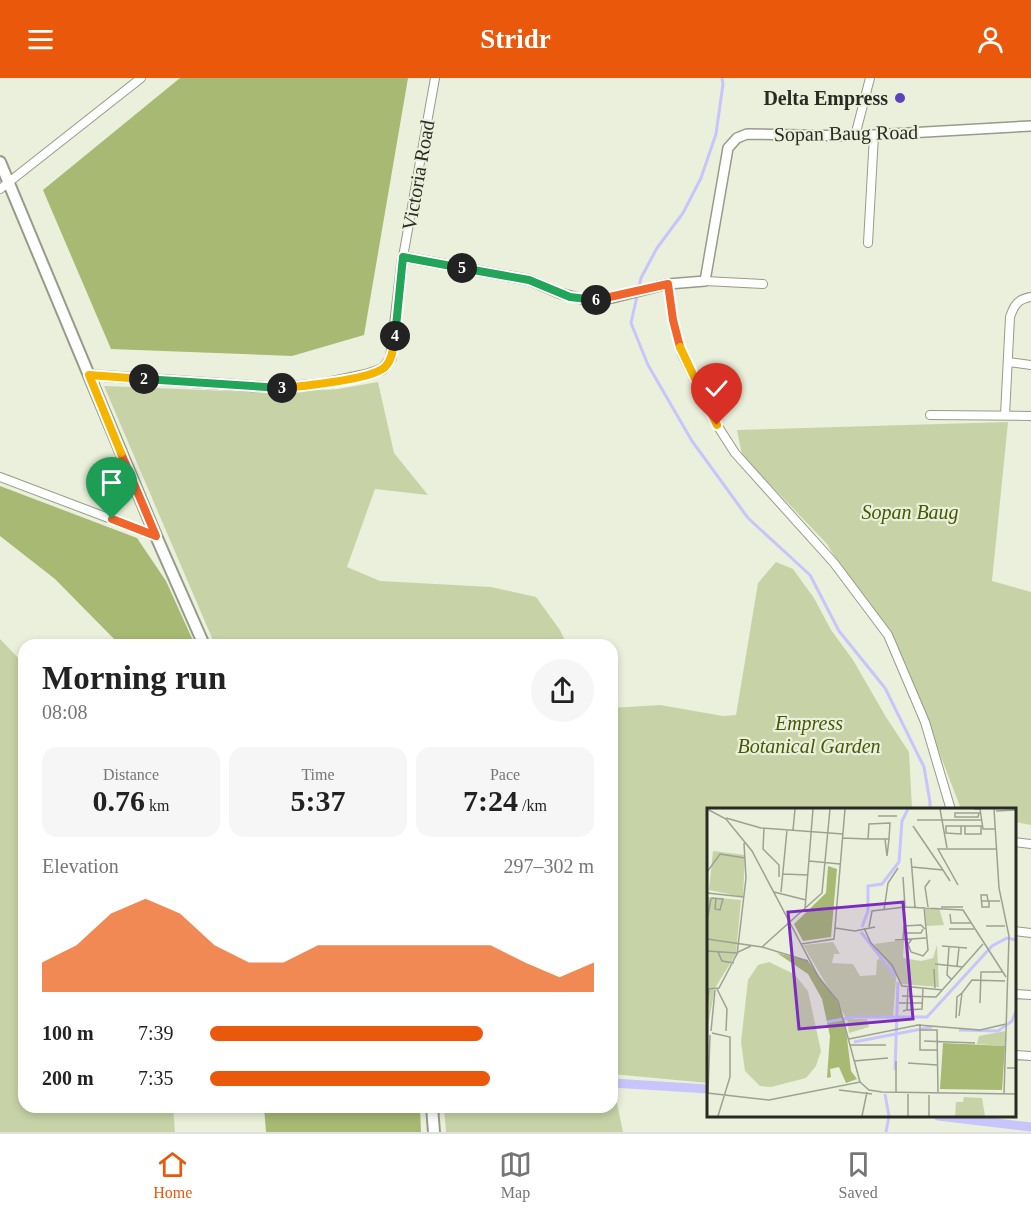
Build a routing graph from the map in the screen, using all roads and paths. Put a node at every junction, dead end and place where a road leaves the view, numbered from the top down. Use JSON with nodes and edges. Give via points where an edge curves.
{"nodes":[{"id":1,"x":141,"y":78,"type":"edge"},
{"id":2,"x":435,"y":78,"type":"edge"},
{"id":3,"x":870,"y":78,"type":"edge"},
{"id":4,"x":1031,"y":126,"type":"edge"},
{"id":5,"x":874,"y":135,"type":"junction"},
{"id":6,"x":855,"y":136,"type":"junction"},
{"id":7,"x":0,"y":162,"type":"edge"},
{"id":8,"x":4,"y":186,"type":"edge"},
{"id":9,"x":868,"y":243,"type":"dead end"},
{"id":10,"x":403,"y":257,"type":"junction"},
{"id":11,"x":705,"y":280,"type":"junction"},
{"id":12,"x":668,"y":284,"type":"junction"},
{"id":13,"x":763,"y":284,"type":"dead end"},
{"id":14,"x":1031,"y":297,"type":"edge"},
{"id":15,"x":1008,"y":362,"type":"junction"},
{"id":16,"x":1031,"y":365,"type":"edge"},
{"id":17,"x":89,"y":375,"type":"junction"},
{"id":18,"x":930,"y":415,"type":"dead end"},
{"id":19,"x":1005,"y":415,"type":"junction"},
{"id":20,"x":1031,"y":416,"type":"edge"},
{"id":21,"x":0,"y":477,"type":"edge"},
{"id":22,"x":156,"y":536,"type":"junction"},
{"id":23,"x":201,"y":639,"type":"edge"},
{"id":24,"x":950,"y":808,"type":"edge"},
{"id":25,"x":1016,"y":842,"type":"edge"},
{"id":26,"x":1031,"y":844,"type":"edge"},
{"id":27,"x":1016,"y":931,"type":"edge"},
{"id":28,"x":1031,"y":933,"type":"edge"},
{"id":29,"x":1016,"y":994,"type":"edge"},
{"id":30,"x":1031,"y":995,"type":"edge"},
{"id":31,"x":1016,"y":1054,"type":"edge"},
{"id":32,"x":1031,"y":1056,"type":"edge"},
{"id":33,"x":432,"y":1113,"type":"edge"},
{"id":34,"x":434,"y":1132,"type":"edge"}],
"edges":[{"from":1,"to":8,"type":"street"},
{"from":2,"to":10,"type":"street","name":"Victoria Road"},
{"from":3,"to":6,"type":"street"},
{"from":4,"to":5,"type":"street","name":"Sopan Baug Road"},
{"from":5,"to":6,"type":"street","name":"Sopan Baug Road"},
{"from":5,"to":9,"type":"street"},
{"from":6,"to":11,"type":"street","name":"Sopan Baug Road","via":[[747,134],[732,143]]},
{"from":7,"to":8,"type":"main road"},
{"from":8,"to":17,"type":"main road"},
{"from":10,"to":12,"type":"street","via":[[529,280],[578,299],[612,298]]},
{"from":10,"to":17,"type":"street","name":"Victoria Road","via":[[393,347],[383,369],[321,384],[280,388]]},
{"from":11,"to":12,"type":"street"},
{"from":11,"to":13,"type":"street"},
{"from":12,"to":24,"type":"street","via":[[682,354],[726,440],[834,563],[888,635],[926,722]]},
{"from":14,"to":15,"type":"street","via":[[1014,305]]},
{"from":15,"to":16,"type":"street"},
{"from":15,"to":19,"type":"street"},
{"from":17,"to":22,"type":"main road"},
{"from":18,"to":19,"type":"street"},
{"from":19,"to":20,"type":"street"},
{"from":21,"to":22,"type":"street"},
{"from":22,"to":23,"type":"main road"},
{"from":25,"to":26,"type":"street"},
{"from":27,"to":28,"type":"street"},
{"from":29,"to":30,"type":"street"},
{"from":31,"to":32,"type":"street"},
{"from":33,"to":34,"type":"main road"}]}
